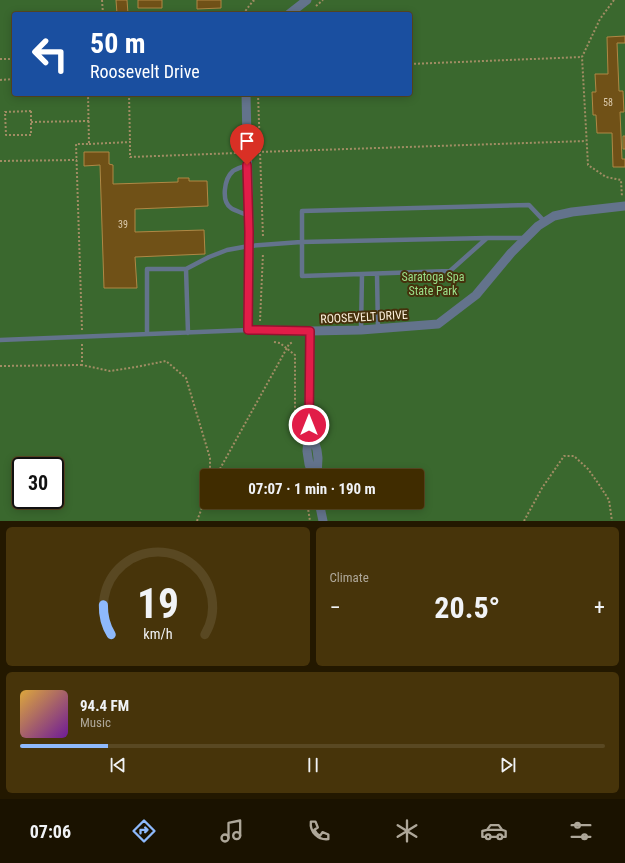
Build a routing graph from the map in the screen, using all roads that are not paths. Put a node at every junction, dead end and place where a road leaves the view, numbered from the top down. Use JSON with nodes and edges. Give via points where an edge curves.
{"nodes":[{"id":1,"x":303,"y":1,"type":"edge"},
{"id":2,"x":292,"y":12,"type":"edge"},
{"id":3,"x":246,"y":96,"type":"edge"},
{"id":4,"x":247,"y":165,"type":"junction"},
{"id":5,"x":624,"y":206,"type":"edge"},
{"id":6,"x":248,"y":216,"type":"junction"},
{"id":7,"x":544,"y":222,"type":"junction"},
{"id":8,"x":486,"y":238,"type":"junction"},
{"id":9,"x":525,"y":238,"type":"junction"},
{"id":10,"x":301,"y":242,"type":"junction"},
{"id":11,"x":249,"y":246,"type":"junction"},
{"id":12,"x":186,"y":269,"type":"junction"},
{"id":13,"x":362,"y":274,"type":"junction"},
{"id":14,"x":377,"y":274,"type":"junction"},
{"id":15,"x":378,"y":329,"type":"junction"},
{"id":16,"x":248,"y":330,"type":"junction"},
{"id":17,"x":361,"y":330,"type":"junction"},
{"id":18,"x":310,"y":331,"type":"junction"},
{"id":19,"x":188,"y":333,"type":"junction"},
{"id":20,"x":147,"y":334,"type":"junction"},
{"id":21,"x":0,"y":340,"type":"edge"},
{"id":22,"x":309,"y":425,"type":"junction"},
{"id":23,"x":311,"y":469,"type":"edge"},
{"id":24,"x":317,"y":469,"type":"edge"},
{"id":25,"x":320,"y":509,"type":"edge"},
{"id":26,"x":323,"y":521,"type":"edge"}],
"edges":[{"from":1,"to":2,"type":"street"},
{"from":3,"to":4,"type":"street"},
{"from":4,"to":6,"type":"street"},
{"from":4,"to":6,"type":"lane","via":[[233,172],[224,190],[225,200],[231,208]]},
{"from":5,"to":7,"type":"street","name":"ROOSEVELT DRIVE","via":[[572,212],[554,216]]},
{"from":6,"to":11,"type":"street"},
{"from":7,"to":9,"type":"street","name":"ROOSEVELT DRIVE"},
{"from":7,"to":10,"type":"lane","via":[[529,205],[302,211]]},
{"from":8,"to":9,"type":"lane"},
{"from":8,"to":10,"type":"lane"},
{"from":8,"to":14,"type":"lane","via":[[450,271]]},
{"from":9,"to":15,"type":"street","name":"ROOSEVELT DRIVE","via":[[476,295],[438,324]]},
{"from":10,"to":11,"type":"lane"},
{"from":10,"to":13,"type":"lane","via":[[302,276]]},
{"from":11,"to":12,"type":"lane","via":[[227,250]]},
{"from":11,"to":16,"type":"street"},
{"from":12,"to":19,"type":"lane"},
{"from":12,"to":20,"type":"lane","via":[[146,269]]},
{"from":13,"to":14,"type":"lane"},
{"from":13,"to":17,"type":"lane"},
{"from":14,"to":15,"type":"lane"},
{"from":15,"to":17,"type":"street","name":"ROOSEVELT DRIVE"},
{"from":16,"to":18,"type":"street","name":"ROOSEVELT DRIVE"},
{"from":16,"to":19,"type":"lane"},
{"from":17,"to":18,"type":"street","name":"ROOSEVELT DRIVE"},
{"from":18,"to":22,"type":"street"},
{"from":19,"to":20,"type":"lane"},
{"from":20,"to":21,"type":"lane"},
{"from":22,"to":23,"type":"street","via":[[307,451]]},
{"from":22,"to":24,"type":"street","via":[[317,450]]},
{"from":25,"to":26,"type":"street"}]}
